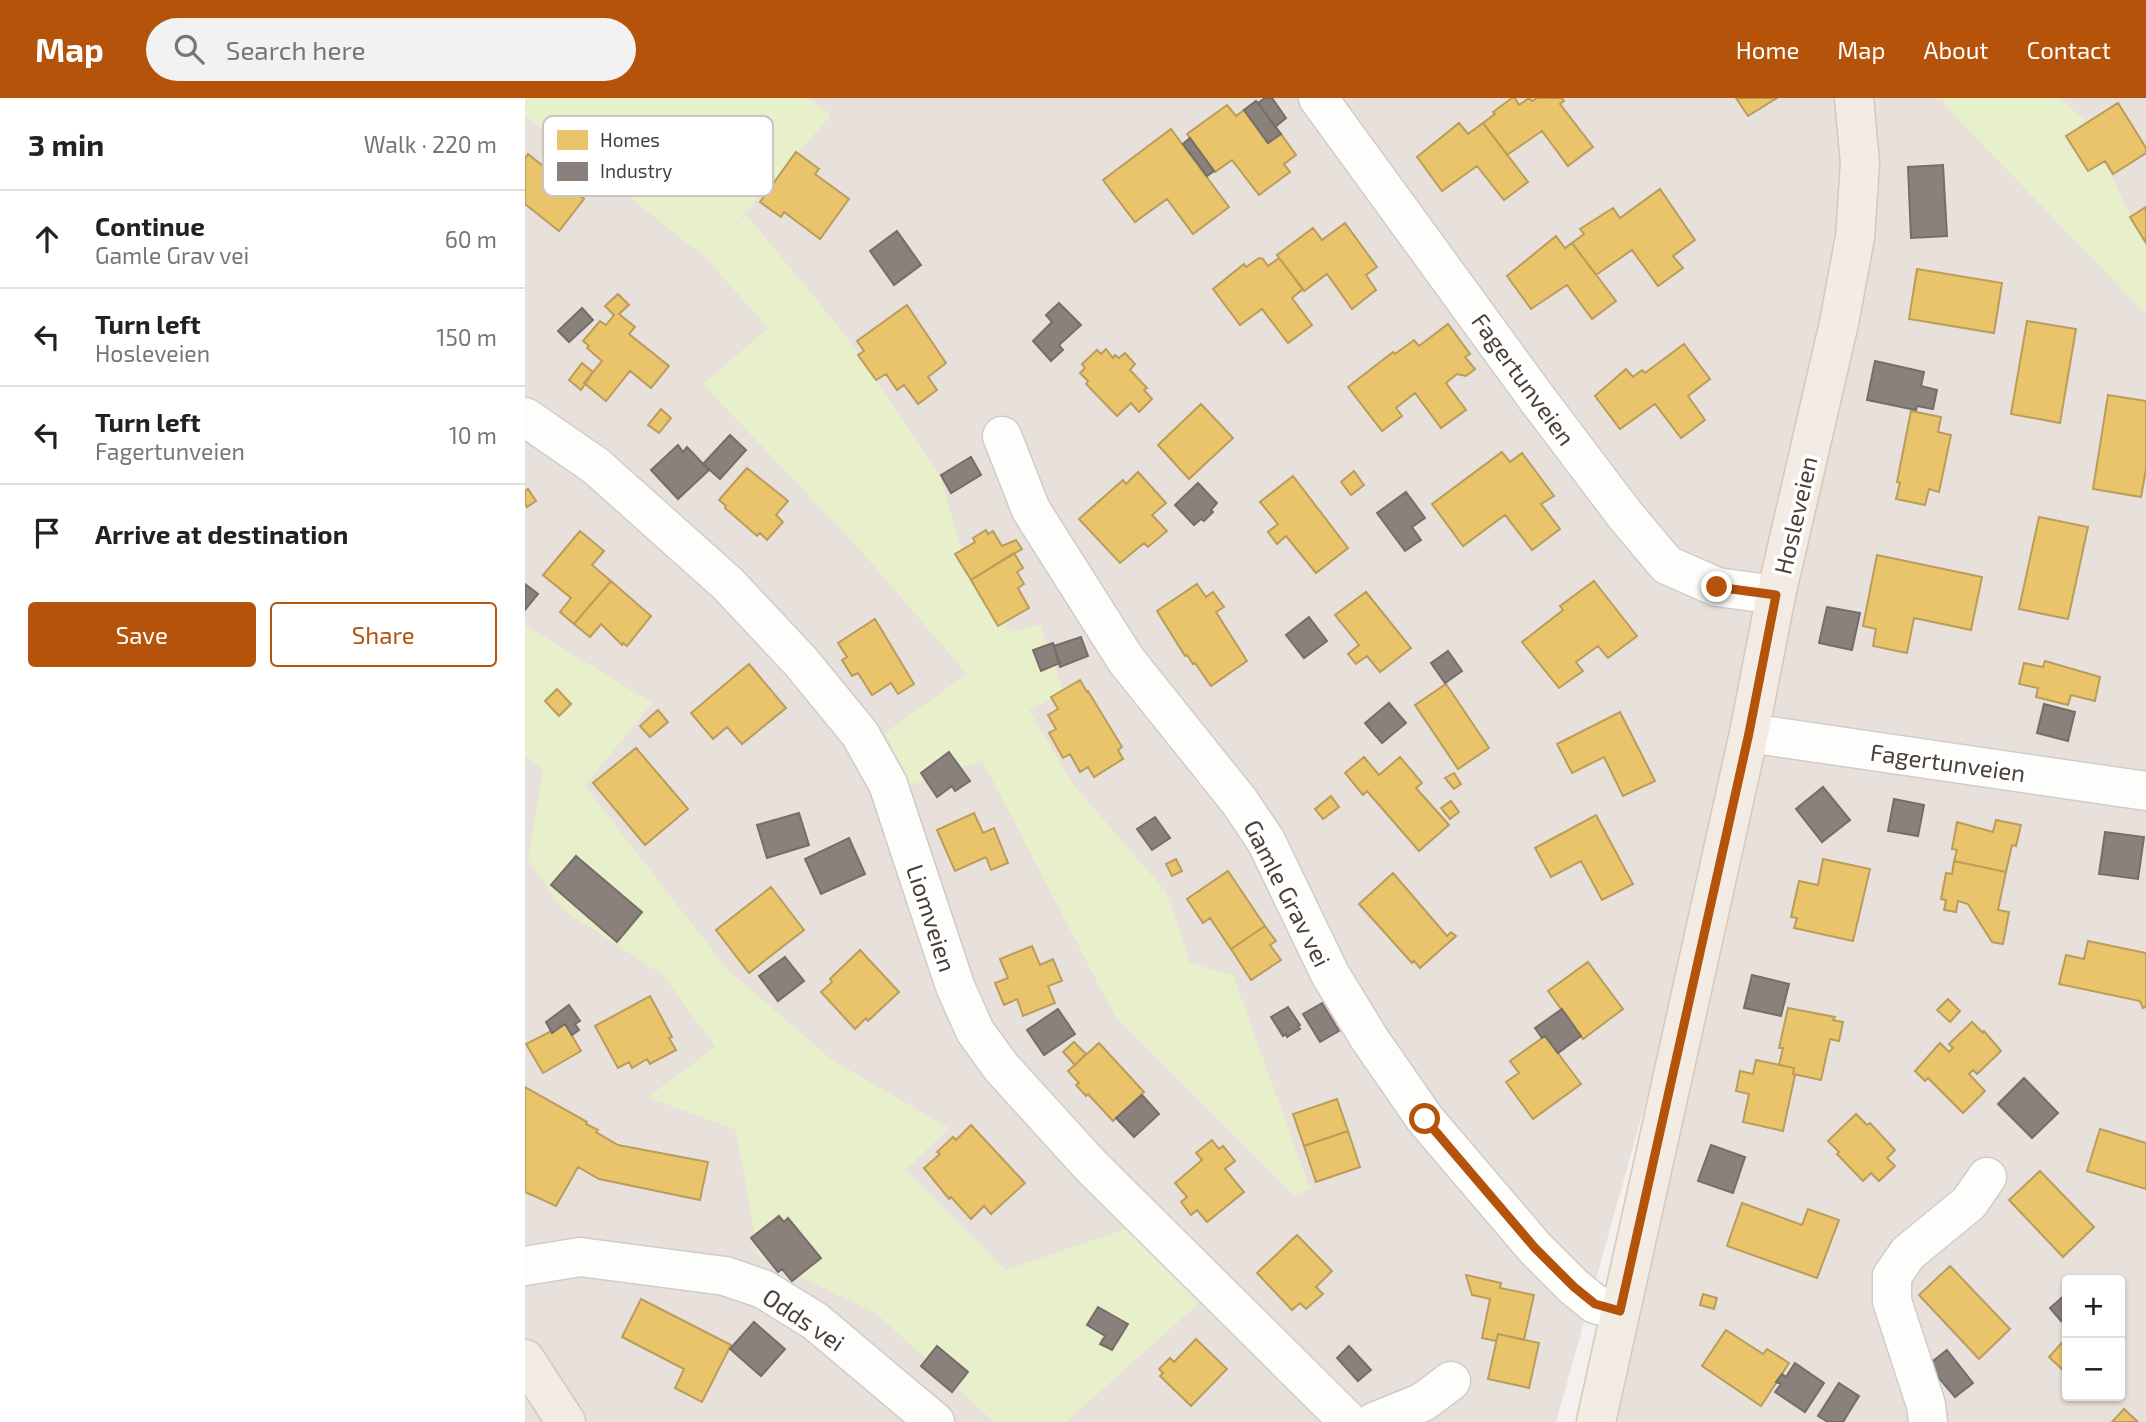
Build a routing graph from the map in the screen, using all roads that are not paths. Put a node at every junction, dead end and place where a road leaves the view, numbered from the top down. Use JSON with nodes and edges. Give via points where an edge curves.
{"nodes":[{"id":1,"x":1318,"y":98,"type":"edge"},
{"id":2,"x":1854,"y":98,"type":"edge"},
{"id":3,"x":525,"y":417,"type":"edge"},
{"id":4,"x":1002,"y":436,"type":"dead end"},
{"id":5,"x":1776,"y":595,"type":"junction"},
{"id":6,"x":1749,"y":733,"type":"junction"},
{"id":7,"x":2146,"y":791,"type":"edge"},
{"id":8,"x":1987,"y":1177,"type":"dead end"},
{"id":9,"x":525,"y":1266,"type":"edge"},
{"id":10,"x":1620,"y":1311,"type":"junction"},
{"id":11,"x":525,"y":1359,"type":"edge"},
{"id":12,"x":1451,"y":1381,"type":"dead end"},
{"id":13,"x":566,"y":1422,"type":"edge"},
{"id":14,"x":935,"y":1422,"type":"edge"},
{"id":15,"x":1349,"y":1422,"type":"edge"},
{"id":16,"x":1374,"y":1422,"type":"edge"},
{"id":17,"x":1596,"y":1422,"type":"edge"},
{"id":18,"x":1928,"y":1422,"type":"edge"}],
"edges":[{"from":1,"to":5,"type":"street","name":"Fagertunveien","via":[[1538,400],[1667,565],[1717,587]]},
{"from":2,"to":5,"type":"main road","name":"Hosleveien","via":[[1860,163],[1855,237]]},
{"from":3,"to":15,"type":"street","name":"Liomveien","via":[[596,466],[728,584],[801,662],[860,734],[888,784],[955,986],[975,1031],[1001,1067],[1091,1166]]},
{"from":4,"to":10,"type":"street","name":"Gamle Grav vei","via":[[1031,510],[1126,660],[1266,841],[1330,974],[1425,1119],[1574,1287],[1595,1304]]},
{"from":5,"to":6,"type":"main road","name":"Hosleveien"},
{"from":6,"to":7,"type":"street","name":"Fagertunveien"},
{"from":6,"to":10,"type":"main road","name":"Hosleveien"},
{"from":8,"to":18,"type":"street","via":[[1969,1203],[1908,1253],[1892,1276],[1892,1301]]},
{"from":9,"to":14,"type":"street","name":"Odds vei","via":[[580,1257],[725,1276],[763,1289],[815,1321]]},
{"from":10,"to":17,"type":"main road","name":"Hosleveien"},
{"from":11,"to":13,"type":"main road"},
{"from":12,"to":16,"type":"street","via":[[1423,1402]]}]}
